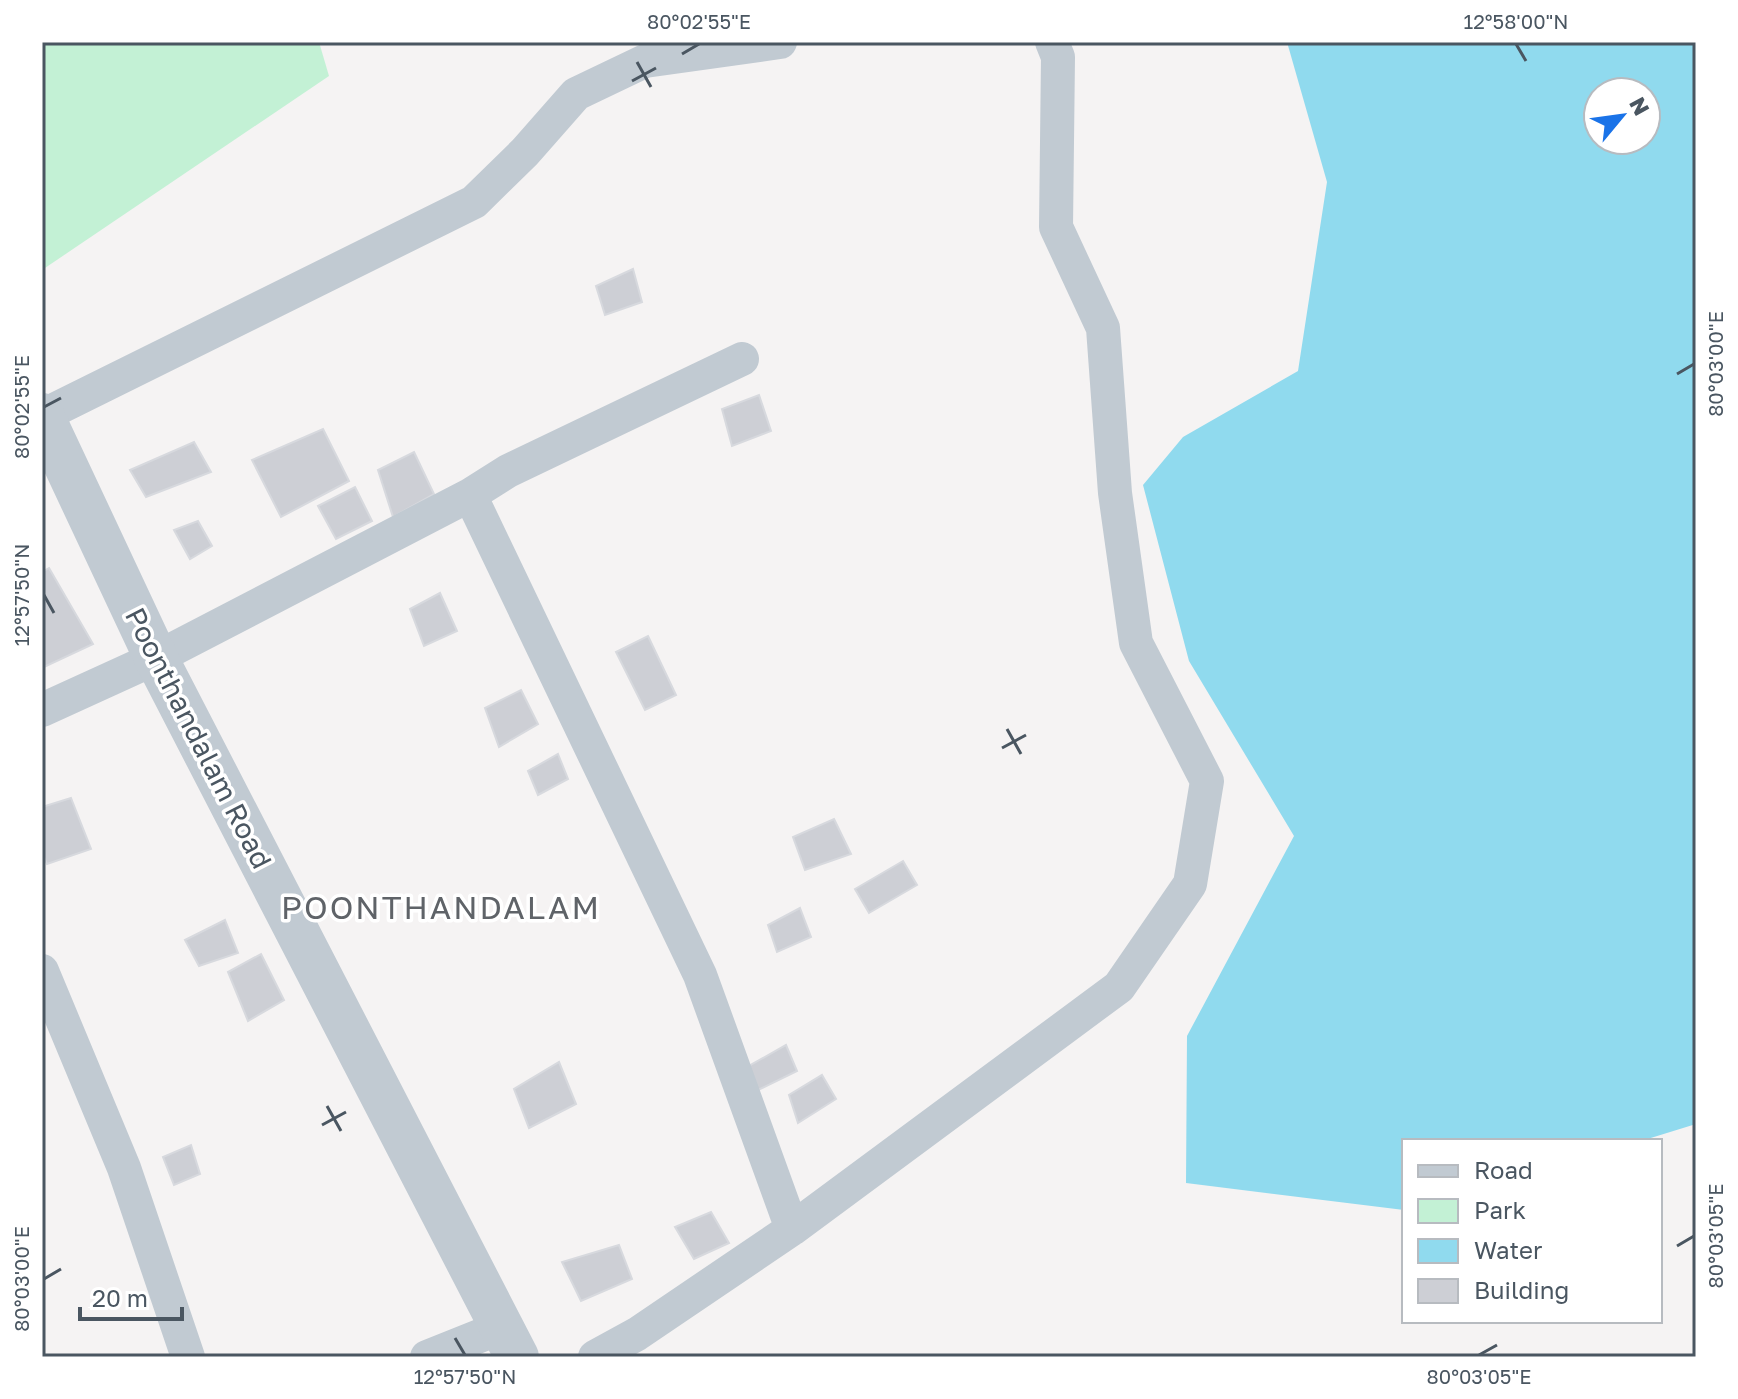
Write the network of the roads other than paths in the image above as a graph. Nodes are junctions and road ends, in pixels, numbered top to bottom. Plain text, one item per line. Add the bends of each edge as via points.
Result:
1 (780, 42) edge
2 (1052, 42) edge
3 (742, 359) dead end
4 (42, 415) edge
5 (470, 495) junction
6 (156, 658) junction
7 (42, 710) edge
8 (42, 971) edge
9 (792, 1229) junction
10 (510, 1342) edge
11 (188, 1357) edge
12 (427, 1357) edge
13 (595, 1357) edge

1 - 4 street via 645,61 576,94 474,202
2 - 9 street via 1058,57 1056,227 1103,328 1115,493 1136,643 1207,781 1190,884 1119,987
3 - 5 street via 508,471
4 - 6 street, Poonthandalam Road
5 - 6 street
5 - 9 street via 700,975
6 - 7 street
6 - 10 street, Poonthandalam Road
8 - 11 street via 124,1168
9 - 13 street
10 - 12 street

